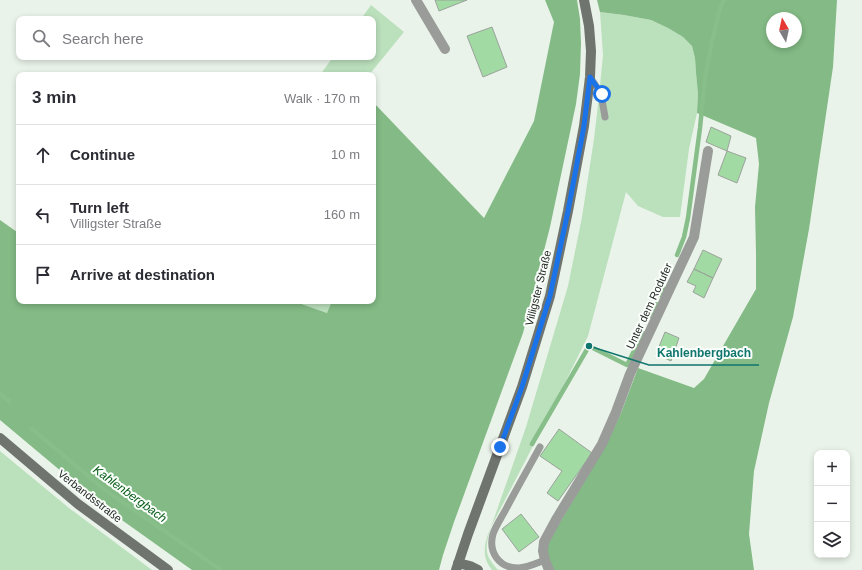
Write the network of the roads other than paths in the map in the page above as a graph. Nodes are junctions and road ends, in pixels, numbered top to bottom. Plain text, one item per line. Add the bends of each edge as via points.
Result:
1 (416, 0) edge
2 (584, 0) edge
3 (445, 49) dead end
4 (590, 77) junction
5 (605, 117) dead end
6 (708, 151) dead end
7 (0, 438) edge
8 (540, 447) dead end
9 (545, 560) junction
10 (457, 566) edge
11 (168, 570) edge
12 (478, 570) edge
13 (549, 570) edge

1 - 3 street
2 - 4 main road, Villigster Straße via 591,51
4 - 5 lane via 602,94
4 - 10 main road, Villigster Straße via 568,211 550,296 522,387
6 - 9 street, Unter dem Rodufer via 694,237 630,374 602,444 544,542
7 - 11 main road, Verbandsstraße via 78,504
8 - 9 lane via 494,533 492,545 495,556 510,567 519,568
9 - 13 street, Unter dem Rodufer
10 - 12 main road via 470,566

